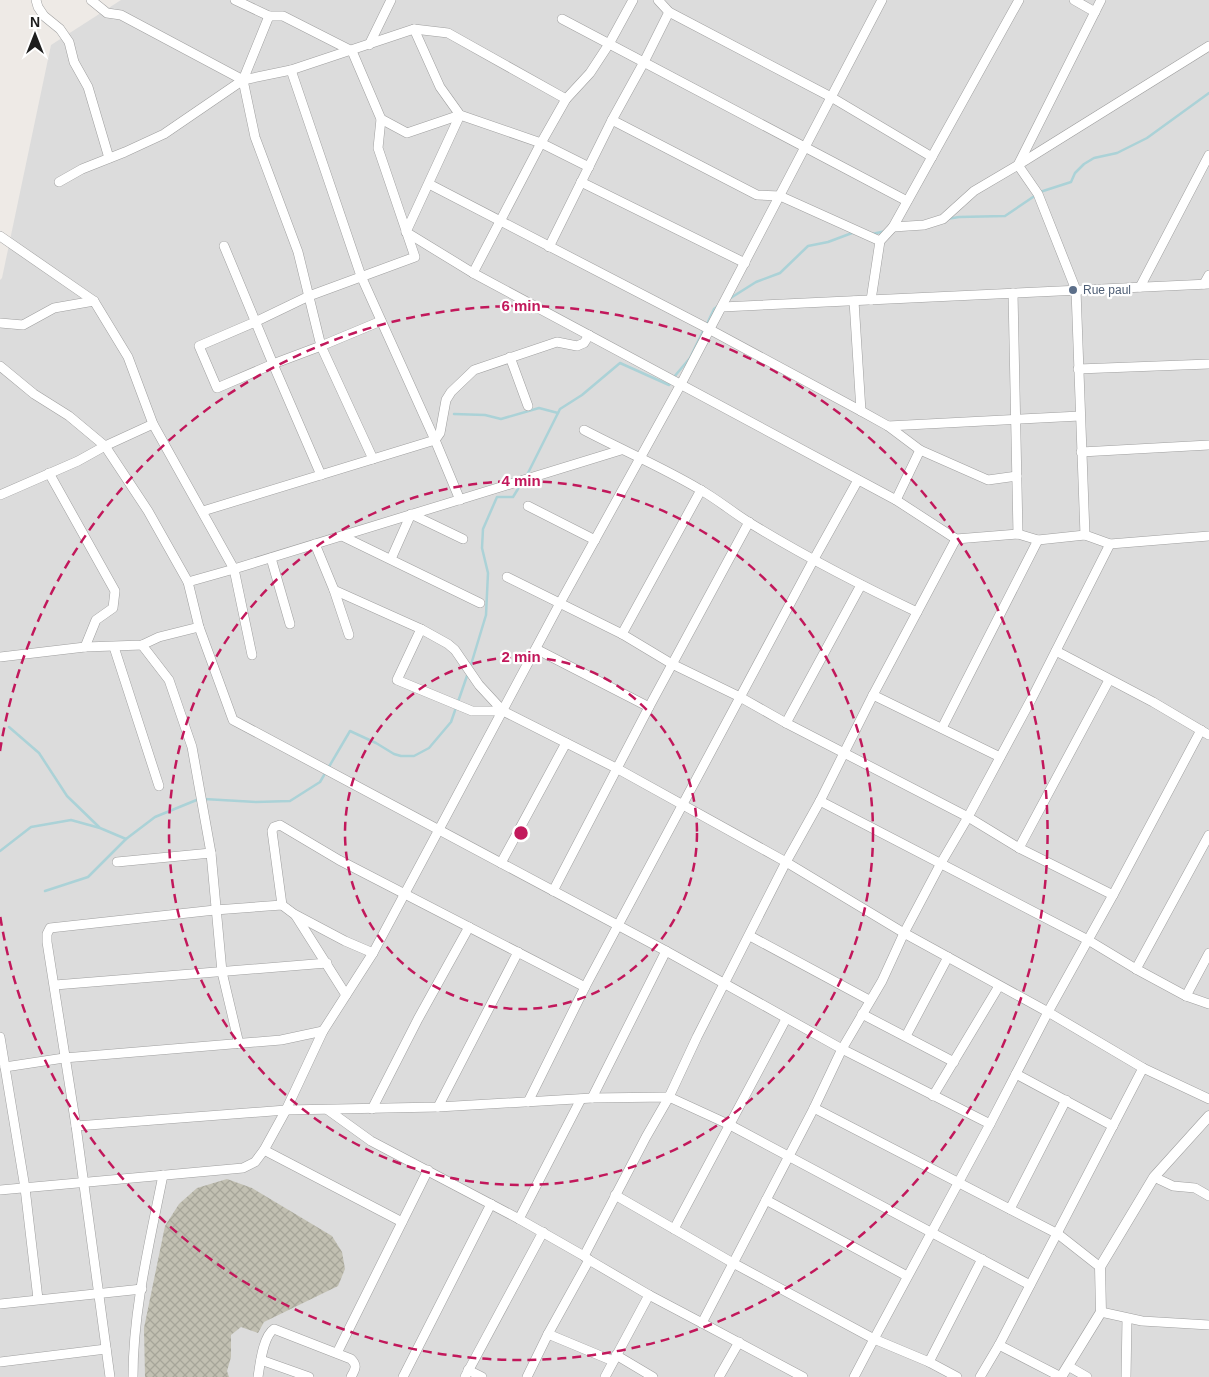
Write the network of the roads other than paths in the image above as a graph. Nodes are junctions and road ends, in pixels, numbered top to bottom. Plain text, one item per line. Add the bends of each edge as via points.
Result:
1 (36, 0) edge
2 (91, 0) edge
3 (235, 0) edge
4 (391, 0) edge
5 (632, 0) edge
6 (658, 0) edge
7 (882, 0) edge
8 (1019, 0) edge
9 (1074, 0) edge
10 (1101, 0) edge
11 (669, 12) junction
12 (1095, 12) junction
13 (269, 16) junction
14 (562, 19) dead end
15 (414, 29) junction
16 (609, 44) junction
17 (369, 45) junction
18 (1209, 46) edge
19 (352, 51) junction
20 (644, 62) junction
21 (292, 70) junction
22 (243, 80) junction
23 (831, 97) junction
24 (566, 99) junction
25 (460, 114) junction
26 (381, 119) junction
27 (612, 120) junction
28 (541, 143) junction
29 (805, 147) junction
30 (1209, 155) edge
31 (932, 157) junction
32 (109, 158) junction
33 (1018, 166) junction
34 (589, 167) junction
35 (59, 182) dead end
36 (581, 182) junction
37 (429, 184) junction
38 (780, 196) junction
39 (906, 201) junction
40 (500, 221) junction
41 (893, 227) junction
42 (406, 232) junction
43 (0, 236) edge
44 (880, 241) junction
45 (224, 246) dead end
46 (549, 247) junction
47 (745, 263) junction
48 (473, 273) junction
49 (1209, 275) edge
50 (361, 276) junction
51 (1207, 284) edge
52 (1140, 287) junction
53 (1076, 290) junction
54 (1013, 293) junction
55 (309, 296) junction
56 (871, 300) junction
57 (94, 301) junction
58 (854, 301) junction
59 (722, 307) junction
60 (381, 321) junction
61 (255, 322) junction
62 (0, 323) edge
63 (710, 330) junction
64 (589, 335) junction
65 (321, 346) junction
66 (510, 357) junction
67 (273, 364) junction
68 (1209, 364) edge
69 (0, 366) edge
70 (1078, 369) junction
71 (681, 384) junction
72 (528, 406) dead end
73 (861, 411) junction
74 (1080, 416) junction
75 (1016, 419) junction
76 (153, 424) junction
77 (888, 426) junction
78 (584, 430) dead end
79 (435, 440) junction
80 (1209, 445) edge
81 (105, 446) junction
82 (621, 450) junction
83 (920, 450) junction
84 (1081, 452) junction
85 (641, 458) junction
86 (373, 459) junction
87 (49, 473) junction
88 (321, 475) junction
89 (1016, 476) junction
90 (858, 480) junction
91 (701, 490) junction
92 (0, 495) edge
93 (460, 500) junction
94 (896, 500) junction
95 (528, 506) dead end
96 (203, 511) junction
97 (411, 514) junction
98 (749, 522) junction
99 (1018, 534) junction
100 (1085, 535) junction
101 (342, 536) junction
102 (1209, 536) edge
103 (956, 538) junction
104 (462, 539) dead end
105 (595, 540) junction
106 (1038, 540) junction
107 (315, 544) junction
108 (1110, 544) junction
109 (271, 558) junction
110 (814, 559) junction
111 (391, 560) junction
112 (234, 569) junction
113 (507, 577) dead end
114 (188, 582) junction
115 (861, 585) junction
116 (334, 590) junction
117 (480, 603) dead end
118 (560, 603) junction
119 (917, 612) junction
120 (290, 624) dead end
121 (199, 627) junction
122 (421, 629) junction
123 (622, 634) junction
124 (349, 635) dead end
125 (142, 645) junction
126 (85, 647) junction
127 (114, 647) junction
128 (536, 648) junction
129 (1056, 652) junction
130 (252, 655) dead end
131 (0, 657) edge
132 (672, 664) junction
133 (1109, 680) junction
134 (873, 695) junction
135 (740, 697) junction
136 (649, 706) junction
137 (503, 711) junction
138 (786, 723) junction
139 (942, 728) junction
140 (1205, 733) edge
141 (566, 743) junction
142 (845, 753) junction
143 (1000, 757) junction
144 (618, 769) junction
145 (158, 786) dead end
146 (820, 801) junction
147 (682, 805) junction
148 (968, 817) junction
149 (439, 830) junction
150 (1209, 835) edge
151 (1019, 848) junction
152 (211, 853) junction
153 (117, 862) dead end
154 (786, 862) junction
155 (501, 863) junction
156 (940, 863) junction
157 (553, 891) junction
158 (404, 894) junction
159 (1114, 895) junction
160 (282, 905) junction
161 (215, 910) junction
162 (294, 914) junction
163 (618, 925) junction
164 (469, 927) junction
165 (904, 933) junction
166 (750, 936) junction
167 (1088, 940) junction
168 (666, 951) junction
169 (518, 952) junction
170 (373, 953) junction
171 (1209, 953) edge
172 (948, 957) junction
173 (327, 963) junction
174 (1136, 969) junction
175 (222, 972) junction
176 (724, 984) junction
177 (55, 985) junction
178 (999, 986) junction
179 (585, 987) junction
180 (346, 995) junction
181 (1186, 996) junction
182 (870, 1000) junction
183 (1209, 1004) edge
184 (1048, 1012) junction
185 (862, 1014) junction
186 (786, 1019) junction
187 (323, 1031) junction
188 (906, 1036) junction
189 (0, 1037) edge
190 (239, 1044) junction
191 (1, 1048) edge
192 (842, 1049) junction
193 (64, 1058) junction
194 (954, 1062) junction
195 (5, 1067) junction
196 (1143, 1068) junction
197 (1016, 1074) junction
198 (933, 1096) junction
199 (669, 1097) junction
200 (592, 1098) junction
201 (1209, 1098) edge
202 (581, 1099) junction
203 (1066, 1100) junction
204 (528, 1102) junction
205 (438, 1107) junction
206 (814, 1108) junction
207 (372, 1109) junction
208 (286, 1110) junction
209 (328, 1110) junction
210 (1209, 1116) edge
211 (730, 1124) junction
212 (990, 1124) junction
213 (76, 1126) junction
214 (1114, 1126) junction
215 (264, 1150) junction
216 (789, 1156) junction
217 (428, 1170) junction
218 (163, 1175) junction
219 (1154, 1177) junction
220 (958, 1182) junction
221 (84, 1183) junction
222 (25, 1188) junction
223 (0, 1190) edge
224 (615, 1195) junction
225 (1209, 1196) edge
226 (766, 1200) junction
227 (491, 1204) junction
228 (1010, 1209) junction
229 (519, 1219) junction
230 (402, 1222) junction
231 (674, 1229) junction
232 (543, 1232) junction
233 (931, 1233) junction
234 (1058, 1234) junction
235 (586, 1258) junction
236 (982, 1259) junction
237 (733, 1264) junction
238 (1100, 1267) junction
239 (907, 1276) junction
240 (1030, 1285) junction
241 (142, 1289) junction
242 (99, 1294) junction
243 (648, 1295) junction
244 (38, 1299) junction
245 (0, 1304) edge
246 (1101, 1312) junction
247 (1127, 1319) junction
248 (702, 1323) junction
249 (1209, 1326) edge
250 (548, 1334) junction
251 (874, 1339) junction
252 (739, 1342) junction
253 (999, 1345) junction
254 (106, 1349) junction
255 (337, 1353) junction
256 (614, 1358) junction
257 (261, 1360) junction
258 (0, 1362) edge
259 (929, 1362) junction
260 (1068, 1366) junction
261 (466, 1373) edge
262 (110, 1377) edge
263 (133, 1377) edge
264 (258, 1377) edge
265 (309, 1377) edge
266 (351, 1377) edge
267 (403, 1377) edge
268 (482, 1377) edge
269 (527, 1377) edge
270 (605, 1377) edge
271 (653, 1377) edge
272 (719, 1377) edge
273 (803, 1377) edge
274 (854, 1377) edge
275 (957, 1377) edge
276 (980, 1377) edge
277 (1061, 1377) edge
278 (1086, 1377) edge
279 (1126, 1377) edge

1 - 32 street via 44,16 60,29 69,42 74,62 88,87
2 - 22 street via 106,13 121,15
3 - 13 street
4 - 17 street
5 - 16 street
6 - 11 street
7 - 23 street
8 - 31 street
9 - 12 street
10 - 12 street
11 - 20 street
11 - 23 street
12 - 33 street
13 - 19 street via 283,16
13 - 22 street
14 - 16 street
15 - 17 street
15 - 24 street via 448,33
15 - 25 street via 440,87
16 - 20 street
16 - 24 street via 590,73
17 - 19 street
18 - 33 street
19 - 21 street
19 - 26 street
20 - 27 street
20 - 29 street
21 - 22 street
21 - 50 street
22 - 32 street via 164,134
22 - 55 street via 255,137 298,252
23 - 29 street
23 - 31 street
24 - 28 street
25 - 26 street via 407,133
25 - 28 street
25 - 37 street
26 - 42 street via 378,148
27 - 34 street
27 - 38 street via 757,194
28 - 34 street
28 - 40 street
29 - 38 street
29 - 39 street
30 - 52 street
31 - 39 street
32 - 35 street
33 - 41 street via 974,191 944,219 924,225
33 - 53 street via 1038,194
34 - 36 street
36 - 46 street
36 - 47 street
37 - 40 street
37 - 42 street
38 - 44 street
38 - 47 street
39 - 41 street
40 - 46 street
40 - 48 street
41 - 44 street
42 - 48 street
42 - 50 street via 416,257
43 - 57 street
44 - 56 street
45 - 61 street
46 - 63 street
47 - 59 street
48 - 64 street
49 - 51 street
50 - 55 street
50 - 60 street
51 - 52 street
52 - 53 street
53 - 54 street
53 - 70 street
54 - 56 street
54 - 75 street
55 - 61 street
55 - 65 street
56 - 58 street
57 - 62 street via 54,308 23,325
57 - 76 street via 128,357
58 - 59 street
58 - 73 street
59 - 63 street
60 - 65 street
60 - 79 street
61 - 67 street
61 - 67 street via 199,346 218,388
63 - 71 street
63 - 73 street
64 - 66 street via 584,343 577,346 557,342
64 - 71 street
65 - 67 street
65 - 86 street
66 - 72 street
66 - 79 street via 474,370 450,392 440,433
67 - 88 street
68 - 70 street
69 - 81 street
70 - 74 street
71 - 85 street
71 - 90 street
73 - 77 street
74 - 75 street
74 - 84 street
75 - 77 street
75 - 89 street
76 - 81 street
76 - 96 street
77 - 83 street
78 - 82 street
79 - 86 street
79 - 93 street
80 - 84 street
81 - 87 street
81 - 114 street via 148,511
82 - 85 street
82 - 93 street
83 - 89 street via 988,480
83 - 94 street
84 - 100 street
85 - 91 street
85 - 105 street
86 - 88 street
87 - 92 street
87 - 126 street via 115,591 113,608 96,620
88 - 96 street
89 - 99 street
90 - 94 street
90 - 110 street
91 - 98 street
91 - 123 street
93 - 97 street
94 - 103 street
95 - 105 street
96 - 112 street
97 - 101 street
97 - 104 street
97 - 111 street
98 - 110 street
98 - 132 street
99 - 103 street
99 - 106 street
100 - 106 street
100 - 108 street
101 - 107 street
101 - 111 street
102 - 108 street
103 - 119 street
105 - 118 street
106 - 139 street
107 - 109 street
107 - 116 street
108 - 129 street
109 - 112 street
109 - 120 street
110 - 115 street
110 - 135 street
111 - 117 street
112 - 114 street
112 - 130 street
113 - 118 street
114 - 121 street
115 - 119 street
115 - 138 street
116 - 122 street
116 - 124 street
118 - 123 street
118 - 128 street
119 - 134 street
121 - 125 street via 159,637
121 - 149 street via 233,720
122 - 137 street via 455,650 479,685
122 - 137 street via 397,680 472,711
123 - 132 street
125 - 127 street
125 - 152 street via 168,680 192,747
126 - 127 street
126 - 131 street
127 - 145 street
128 - 136 street
128 - 137 street
129 - 133 street
129 - 143 street
132 - 135 street
132 - 136 street
133 - 140 street
133 - 151 street
134 - 139 street
134 - 142 street
135 - 138 street
135 - 147 street
136 - 144 street
137 - 141 street
137 - 149 street
138 - 142 street
139 - 143 street
140 - 159 street
141 - 144 street
141 - 155 street
142 - 146 street
142 - 148 street
143 - 148 street
144 - 147 street
144 - 157 street
146 - 154 street
146 - 156 street
147 - 154 street
147 - 163 street
148 - 151 street
148 - 156 street
149 - 155 street
149 - 158 street
150 - 174 street
151 - 159 street
152 - 153 street
152 - 161 street
154 - 165 street
154 - 166 street
155 - 157 street
156 - 165 street
156 - 167 street
157 - 163 street
158 - 160 street via 280,825 272,831
158 - 164 street
158 - 170 street
159 - 167 street
160 - 161 street
160 - 162 street
161 - 175 street
161 - 177 street via 50,928 47,934
162 - 170 street
162 - 173 street
163 - 168 street
163 - 179 street
164 - 169 street
164 - 207 street
165 - 172 street
165 - 182 street
166 - 176 street
166 - 182 street
167 - 174 street
167 - 184 street
168 - 176 street
168 - 200 street
169 - 179 street
169 - 205 street
170 - 180 street
171 - 181 street
172 - 178 street
172 - 188 street
173 - 175 street
173 - 180 street
174 - 181 street
175 - 177 street
175 - 190 street
176 - 186 street
176 - 199 street
177 - 193 street
178 - 184 street
178 - 194 street
179 - 204 street
180 - 187 street
181 - 183 street
182 - 185 street
184 - 196 street
184 - 197 street
185 - 188 street
185 - 192 street
186 - 192 street
186 - 211 street
187 - 190 street
187 - 208 street
188 - 194 street
189 - 191 street
190 - 193 street
191 - 195 street
192 - 198 street
192 - 206 street
193 - 195 street
193 - 213 street
194 - 198 street
195 - 222 street
196 - 201 street
196 - 214 street
197 - 203 street
197 - 212 street
198 - 212 street
199 - 200 street
199 - 211 street
199 - 224 street
200 - 202 street
202 - 204 street
202 - 229 street
203 - 214 street
203 - 228 street
204 - 205 street
205 - 207 street
206 - 216 street
206 - 220 street
207 - 209 street
208 - 209 street
208 - 213 street
208 - 215 street
209 - 217 street via 362,1136
210 - 219 street
211 - 216 street
211 - 231 street
212 - 220 street
213 - 221 street
214 - 234 street
215 - 218 street via 254,1162 243,1168
215 - 230 street
216 - 226 street
216 - 233 street
217 - 227 street
217 - 230 street
218 - 221 street
218 - 241 street
219 - 225 street via 1173,1186 1195,1188
219 - 238 street
220 - 228 street
220 - 233 street
221 - 222 street
221 - 242 street
222 - 223 street
222 - 244 street
224 - 231 street
224 - 235 street
226 - 237 street
226 - 239 street
227 - 229 street
227 - 267 street
228 - 234 street
229 - 232 street
230 - 255 street
231 - 237 street
232 - 235 street
232 - 261 street
233 - 236 street
233 - 239 street
234 - 238 street
234 - 240 street
235 - 243 street
235 - 250 street
236 - 240 street
236 - 259 street
237 - 248 street
237 - 251 street
238 - 246 street
239 - 251 street
240 - 253 street
241 - 242 street
241 - 263 street
242 - 244 street
242 - 254 street
243 - 248 street
243 - 256 street
244 - 245 street
246 - 247 street
246 - 260 street
247 - 249 street
247 - 279 street
248 - 252 street
250 - 256 street
250 - 269 street
251 - 259 street
251 - 274 street
252 - 272 street
252 - 273 street
253 - 276 street
253 - 277 street
254 - 258 street
254 - 262 street
255 - 257 street via 274,1329 268,1333
255 - 266 street via 355,1364
256 - 270 street
256 - 271 street
257 - 264 street
257 - 265 street
259 - 275 street
260 - 277 street
260 - 278 street
261 - 268 street

